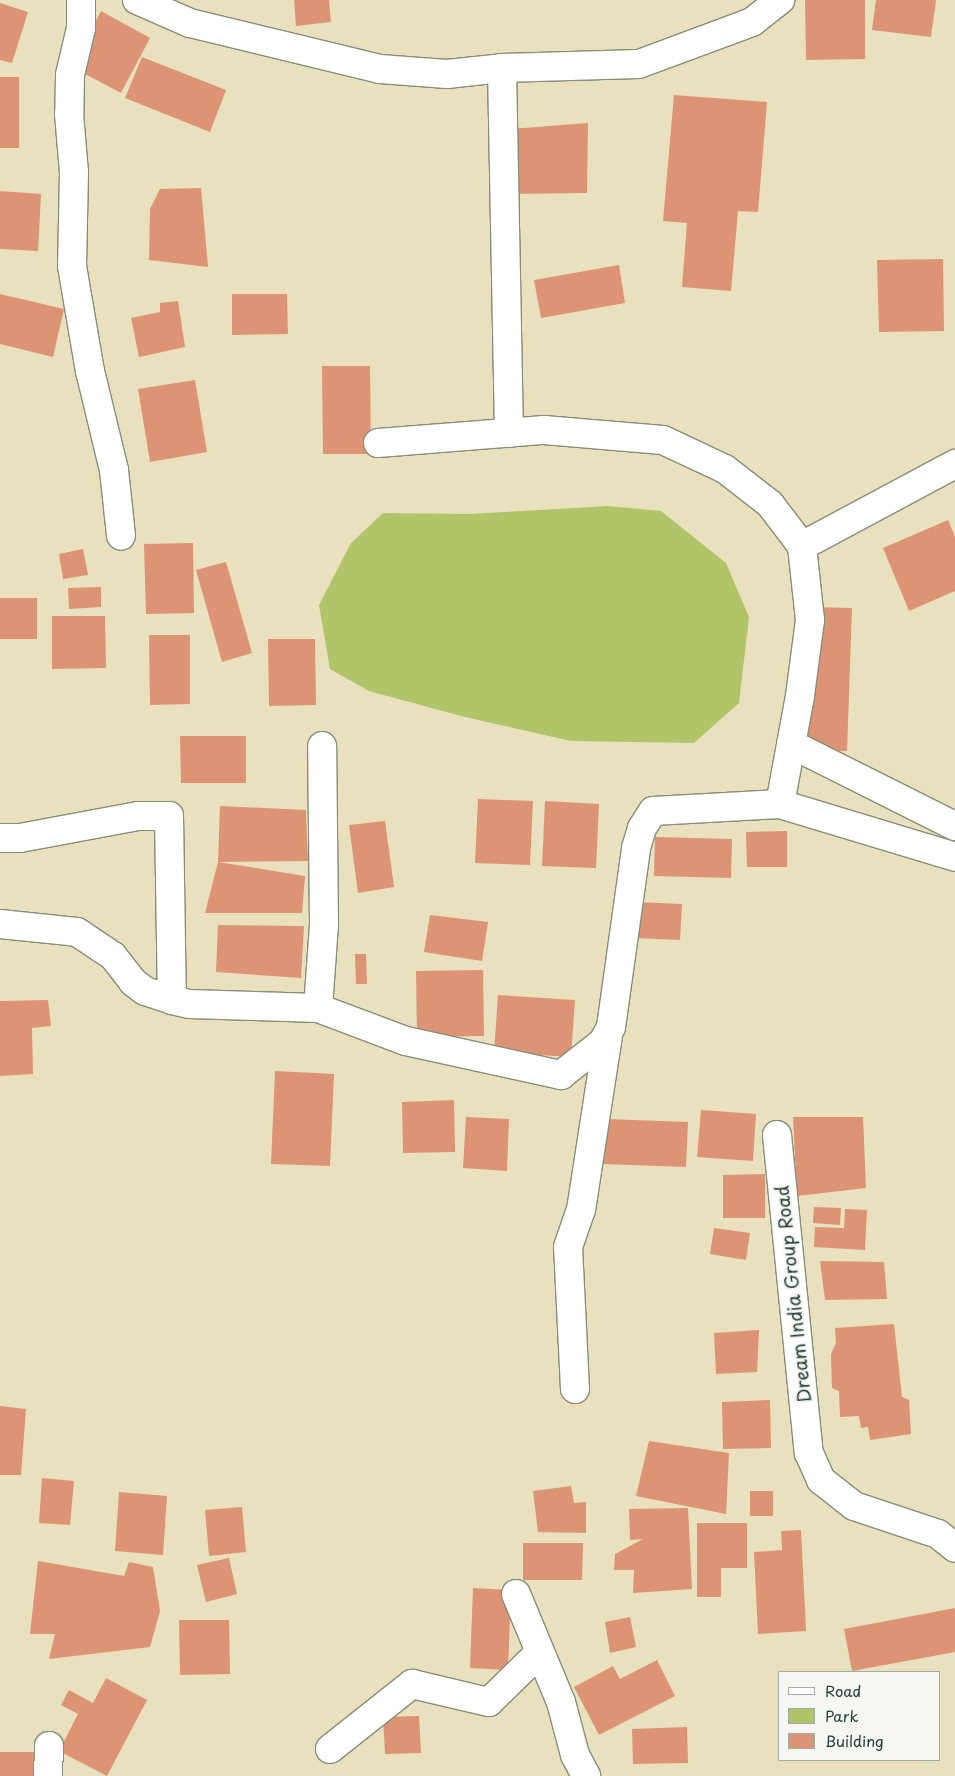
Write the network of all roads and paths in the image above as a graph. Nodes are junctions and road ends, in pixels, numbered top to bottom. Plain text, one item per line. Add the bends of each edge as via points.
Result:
1 (81, 0) edge
2 (137, 0) edge
3 (780, 0) edge
4 (502, 68) junction
5 (510, 433) junction
6 (378, 443) dead end
7 (955, 464) edge
8 (121, 536) dead end
9 (802, 546) junction
10 (791, 744) junction
11 (322, 746) dead end
12 (780, 804) junction
13 (955, 826) edge
14 (0, 838) edge
15 (955, 857) edge
16 (0, 924) edge
17 (172, 1000) junction
18 (318, 1008) junction
19 (608, 1036) junction
20 (778, 1135) dead end
21 (575, 1389) dead end
22 (955, 1548) edge
23 (516, 1594) dead end
24 (539, 1653) junction
25 (49, 1746) dead end
26 (330, 1749) dead end
27 (48, 1776) edge
28 (586, 1776) edge

1 - 8 street via 81,28 70,75 69,114 74,172 72,266 90,372 114,470
2 - 4 street via 190,23 380,69 447,74
3 - 4 street via 752,22 639,64
4 - 5 street
5 - 6 street
5 - 9 street via 544,430 663,440 724,469 770,504
7 - 9 street
9 - 10 street via 810,620
10 - 12 street
10 - 13 street
11 - 18 street via 324,925
12 - 15 street
12 - 19 street via 653,811 642,828 636,848
14 - 17 street via 20,838 138,816 169,816
16 - 17 street via 77,932 113,956 145,992
17 - 18 street via 190,1004
18 - 19 street via 406,1041 561,1075
19 - 21 street via 581,1210 568,1247
20 - 22 street, Dream India Group Road via 809,1453 821,1480 854,1506 938,1534
23 - 24 street
24 - 26 street via 489,1702 412,1684
24 - 28 street via 561,1702 575,1755
25 - 27 street

